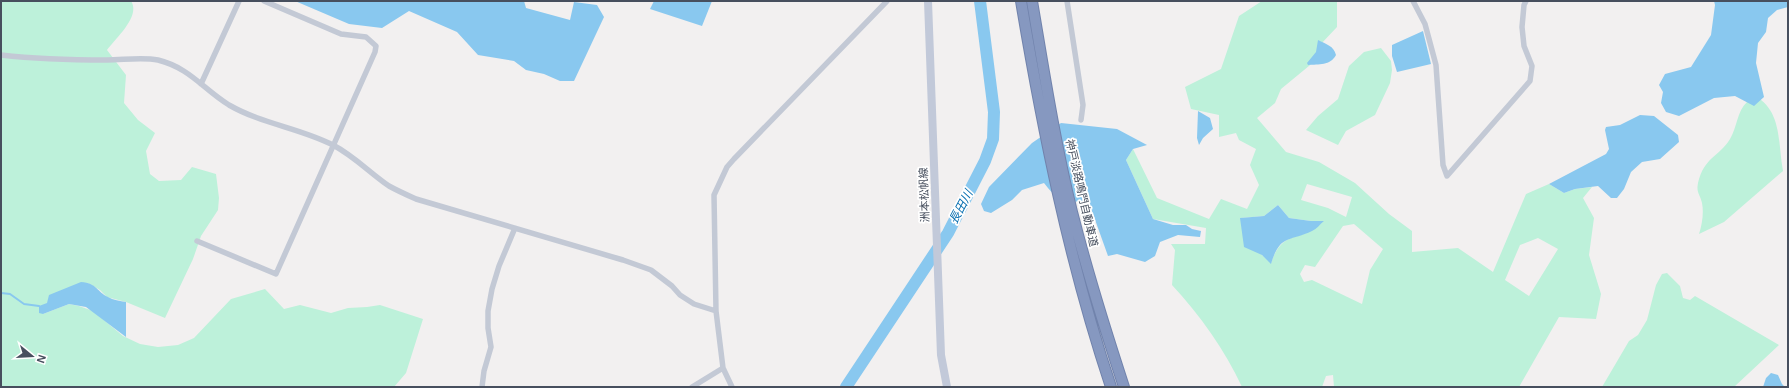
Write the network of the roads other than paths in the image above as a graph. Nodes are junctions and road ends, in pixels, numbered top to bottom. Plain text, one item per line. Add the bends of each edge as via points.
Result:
1 (239, 1) edge
2 (264, 1) edge
3 (887, 1) edge
4 (928, 1) edge
5 (1021, 1) edge
6 (1032, 1) edge
7 (1067, 1) edge
8 (1413, 1) edge
9 (1526, 1) edge
10 (1, 55) edge
11 (201, 84) junction
12 (1081, 120) dead end
13 (334, 146) junction
14 (514, 228) junction
15 (197, 241) dead end
16 (716, 311) junction
17 (723, 368) junction
18 (482, 387) edge
19 (692, 387) edge
20 (732, 387) edge
21 (947, 387) edge
22 (1111, 387) edge
23 (1124, 387) edge

1 - 11 street
2 - 13 street via 342,34 366,37 376,46
3 - 16 street via 727,167 714,195
4 - 21 main road, 洲本松帆線 via 941,355
5 - 22 highway via 1039,109 1062,214
6 - 23 highway, 神戸淡路鳴門自動車道 via 1050,108 1072,211
7 - 12 street via 1083,105
8 - 9 street via 1425,24 1436,65 1442,165 1447,176 1530,81 1532,66 1524,46 1522,27
10 - 11 street via 80,60 150,59 180,68
11 - 13 street via 228,104 252,116 310,134
13 - 14 street via 399,192
13 - 15 street via 276,274
14 - 16 street via 651,270 694,304
14 - 18 street via 492,289 488,328 491,347
16 - 17 street
17 - 19 street
17 - 20 street

